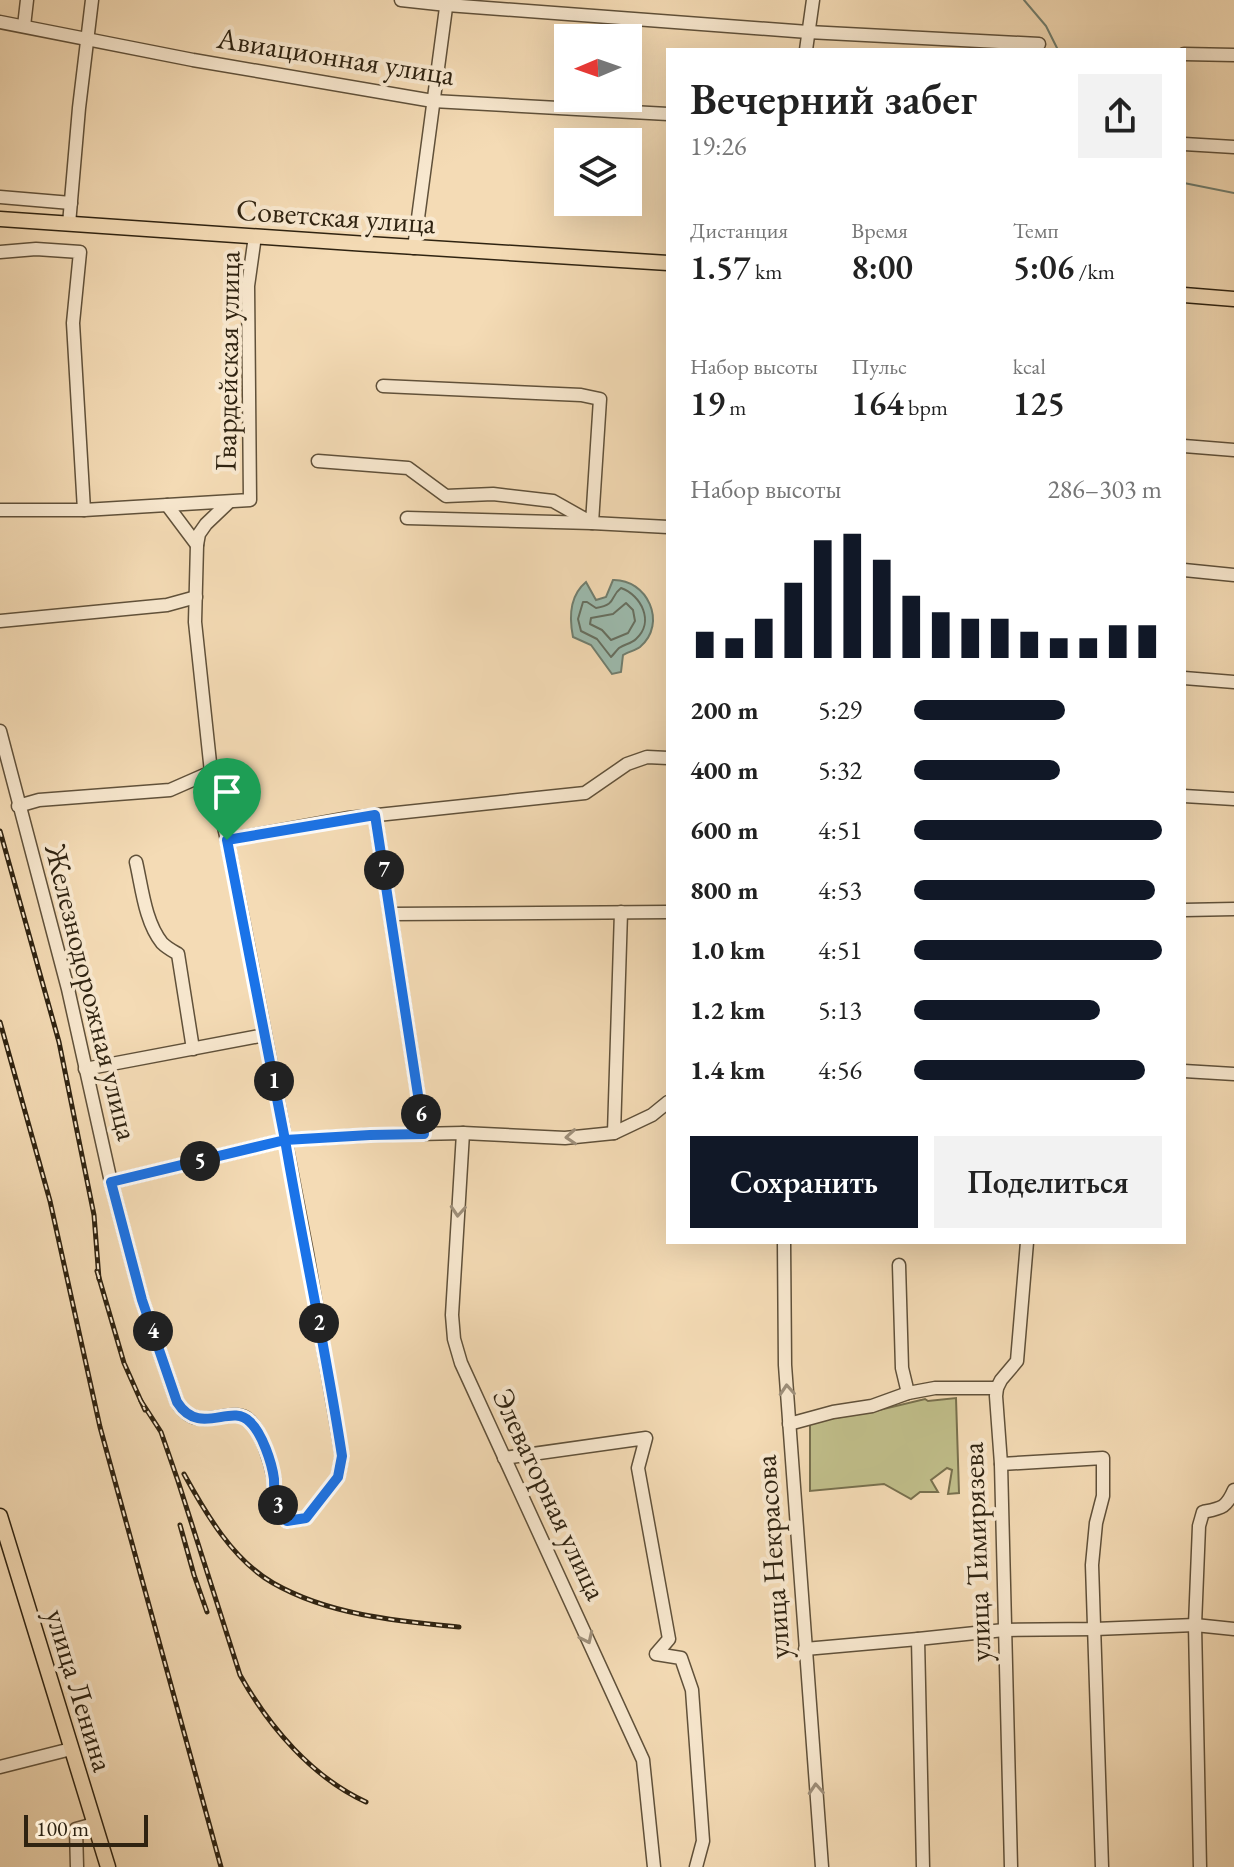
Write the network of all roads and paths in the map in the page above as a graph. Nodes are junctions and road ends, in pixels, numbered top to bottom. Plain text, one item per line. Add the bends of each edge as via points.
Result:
1 (27, 0) edge
2 (92, 0) edge
3 (401, 0) edge
4 (813, 0) edge
5 (447, 3) edge
6 (0, 22) edge
7 (24, 26) junction
8 (808, 32) junction
9 (86, 39) junction
10 (1039, 44) dead end
11 (806, 48) edge
12 (1186, 54) edge
13 (1234, 55) edge
14 (433, 101) junction
15 (666, 114) edge
16 (1186, 144) edge
17 (1234, 147) edge
18 (0, 197) edge
19 (71, 203) junction
20 (0, 219) edge
21 (69, 224) junction
22 (255, 236) junction
23 (414, 248) junction
24 (0, 252) edge
25 (666, 263) edge
26 (1186, 295) edge
27 (1234, 299) edge
28 (383, 386) dead end
29 (1186, 446) edge
30 (1234, 450) edge
31 (318, 461) dead end
32 (228, 503) junction
33 (167, 505) junction
34 (0, 510) edge
35 (84, 510) junction
36 (407, 518) dead end
37 (592, 523) junction
38 (666, 527) edge
39 (197, 545) junction
40 (1186, 570) edge
41 (1234, 575) edge
42 (196, 597) junction
43 (0, 621) edge
44 (1186, 678) edge
45 (1234, 682) edge
46 (0, 731) edge
47 (666, 758) edge
48 (211, 772) junction
49 (1186, 796) edge
50 (1234, 799) edge
51 (18, 806) junction
52 (375, 815) junction
53 (227, 840) junction
54 (136, 862) dead end
55 (1234, 909) edge
56 (1186, 910) edge
57 (621, 912) junction
58 (666, 912) edge
59 (391, 914) junction
60 (265, 1035) junction
61 (193, 1049) junction
62 (85, 1069) junction
63 (1186, 1071) edge
64 (1234, 1074) edge
65 (666, 1104) edge
66 (463, 1133) junction
67 (614, 1133) junction
68 (424, 1134) junction
69 (285, 1140) junction
70 (111, 1182) junction
71 (784, 1244) edge
72 (1027, 1244) edge
73 (899, 1265) dead end
74 (997, 1388) junction
75 (908, 1393) junction
76 (789, 1424) junction
77 (504, 1458) junction
78 (1001, 1464) junction
79 (1234, 1490) edge
80 (0, 1516) edge
81 (1195, 1625) junction
82 (1095, 1629) junction
83 (1234, 1629) edge
84 (1004, 1630) junction
85 (918, 1639) junction
86 (805, 1649) junction
87 (71, 1749) junction
88 (0, 1767) edge
89 (94, 1824) junction
90 (77, 1867) edge
91 (108, 1867) edge
92 (654, 1867) edge
93 (696, 1867) edge
94 (822, 1867) edge
95 (923, 1867) edge
96 (1011, 1867) edge
97 (1102, 1867) edge
98 (1200, 1867) edge

1 - 7 street
2 - 9 street
3 - 5 street
4 - 8 street
5 - 8 street
5 - 14 street
6 - 7 street, Авиационная улица
7 - 9 street, Авиационная улица
8 - 10 street
8 - 11 street
9 - 14 street, Авиационная улица
9 - 19 street
12 - 13 street
14 - 15 street, Авиационная улица
14 - 23 street
16 - 17 street
18 - 19 street
19 - 21 street
20 - 21 main road, Советская улица
21 - 22 main road, Советская улица
22 - 23 main road, Советская улица
22 - 32 street, Гвардейская улица via 248,286 250,500
23 - 25 main road, Советская улица
24 - 35 street via 80,252 73,323
26 - 27 main road
28 - 37 street via 600,399
29 - 30 street
31 - 37 street via 408,468 446,496 493,494 553,501
32 - 33 street
32 - 39 street, Гвардейская улица via 206,524
33 - 35 street
33 - 39 street
34 - 35 street
36 - 37 street
37 - 38 street
39 - 42 street
40 - 41 street
42 - 43 street via 167,605
42 - 48 street
44 - 45 street
46 - 51 street, Железнодорожная улица
47 - 52 street via 627,764 585,793
48 - 51 street via 170,790
48 - 53 street
49 - 50 street
51 - 62 street, Железнодорожная улица
52 - 53 street
52 - 59 street
53 - 60 street
54 - 61 street via 155,933 178,954
55 - 56 street
57 - 58 street
57 - 59 street
57 - 67 street
59 - 68 street
60 - 61 street
60 - 69 street
61 - 62 street
62 - 70 street, Железнодорожная улица
63 - 64 street
65 - 67 street
67 -> 66 street via 565,1138
66 - 68 street
66 -> 77 street, Элеваторная улица via 454,1339
68 - 69 street
69 - 70 street
69 - 70 street, Железнодорожная улица via 342,1456 338,1477 306,1518 287,1521 278,1506 268,1454 253,1423 230,1415 196,1418 177,1402 142,1300
76 -> 71 street, улица Некрасова
72 - 74 street via 1017,1361
73 - 75 street via 902,1368
74 - 75 street
74 - 78 street, улица Тимирязева
75 - 76 street
76 - 86 street, улица Некрасова
77 -> 92 street, Элеваторная улица via 643,1760
77 - 93 street via 646,1438 638,1468 669,1639 656,1654 681,1658 692,1690 703,1841
78 - 82 street via 1103,1458 1103,1496 1093,1544
78 - 84 street, улица Тимирязева
79 - 81 street via 1224,1507 1203,1512
80 - 87 main road, улица Ленина
81 - 82 street
81 - 83 street
81 - 98 street
82 - 84 street
82 - 97 street
84 - 85 street
84 - 96 street, улица Тимирязева
85 - 86 street
85 - 95 street
94 -> 86 street, улица Некрасова
87 - 88 street
87 - 89 main road, улица Ленина
89 - 90 street via 76,1829
89 - 91 main road, улица Ленина

